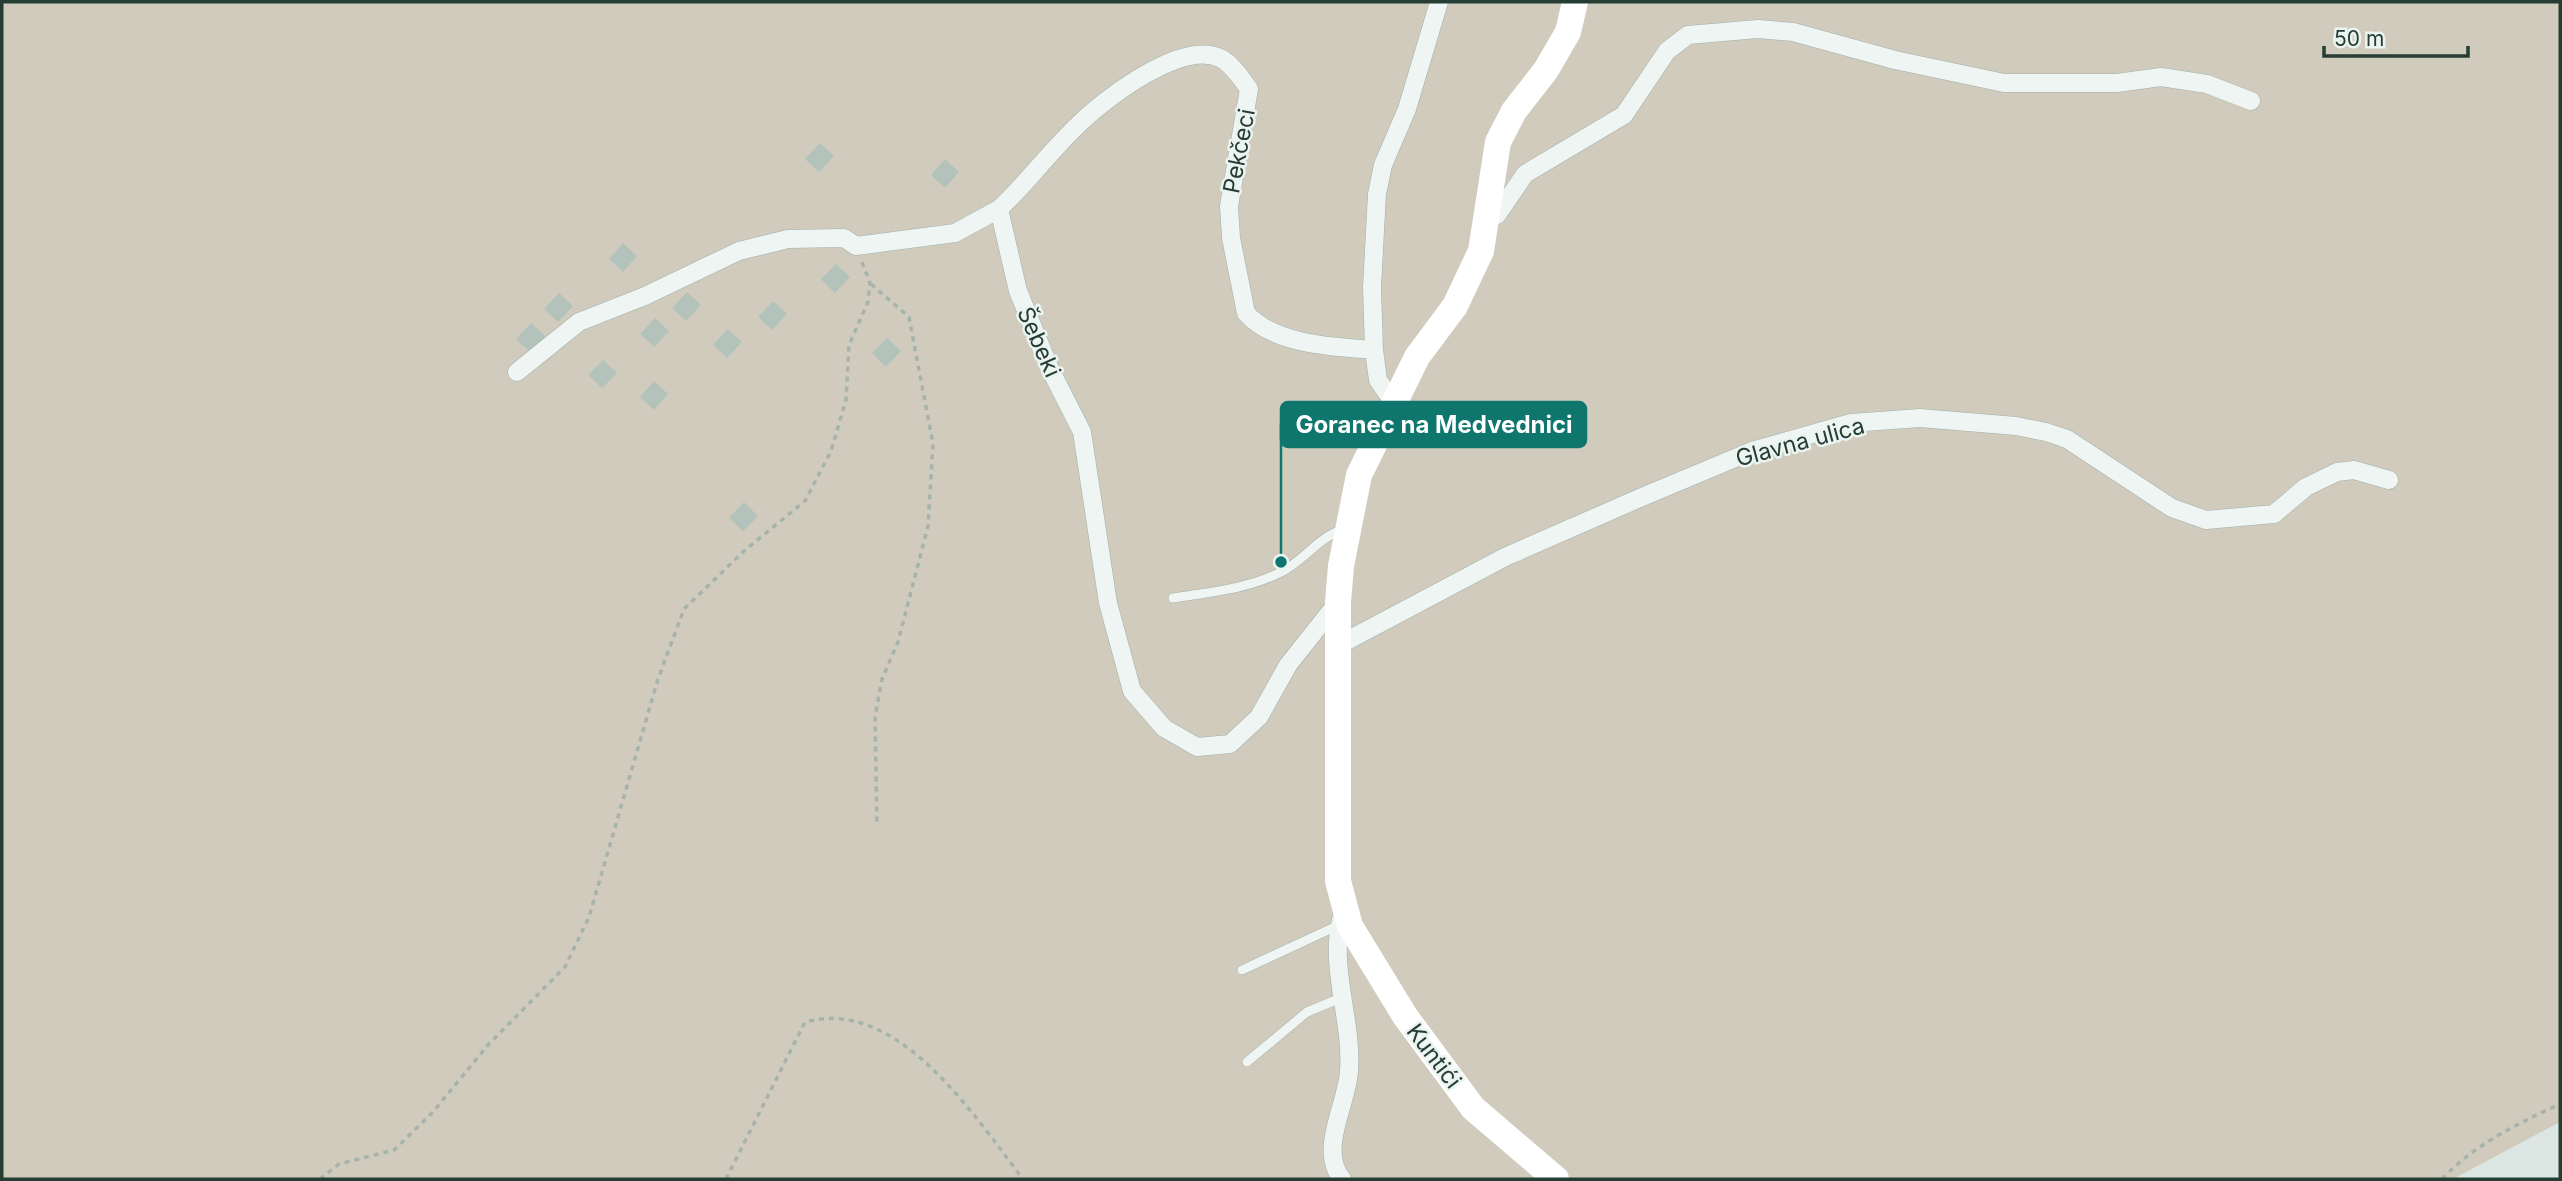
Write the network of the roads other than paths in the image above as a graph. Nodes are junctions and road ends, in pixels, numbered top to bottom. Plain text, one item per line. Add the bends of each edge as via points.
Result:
1 (1439, 2) edge
2 (1575, 2) edge
3 (2251, 101) dead end
4 (999, 209) junction
5 (1488, 216) junction
6 (1374, 349) junction
7 (517, 372) dead end
8 (1394, 403) junction
9 (2389, 480) dead end
10 (1349, 527) junction
11 (1174, 598) dead end
12 (1338, 602) junction
13 (1339, 645) junction
14 (1342, 916) junction
15 (1242, 970) dead end
16 (1343, 997) junction
17 (1247, 1062) dead end
18 (1342, 1179) edge
19 (1556, 1179) edge

1 - 6 street via 1379,184 1372,287
2 - 5 street via 1568,32 1498,142
3 - 5 street via 2188,80 2004,83 1793,32 1701,33 1688,35 1667,51 1624,115 1525,174 1497,215
4 - 6 street, Pekčeci via 1080,123 1150,71 1191,54 1220,58 1249,89 1228,206 1246,313 1268,330 1313,343
4 - 7 street via 955,233 856,246 844,238 788,239 739,251 579,322
4 - 12 street, Šebeki via 1018,291 1082,432 1108,603 1132,691 1164,728 1197,747 1230,744 1259,717 1288,665
5 - 8 street via 1482,251 1460,295 1417,357
6 - 8 street via 1378,380
8 - 10 street via 1359,475
9 - 13 street, Glavna ulica via 2354,470 2337,472 2306,487 2274,514 2206,520 2172,508 2067,439 2046,432 1920,418 1851,423 1752,451 1630,502 1504,557
10 - 11 lane via 1327,534 1281,572 1244,586
10 - 12 street
12 - 13 street, Kuntići
13 - 14 street, Kuntići via 1338,881
14 - 15 lane
14 - 16 street, Kuntići
14 - 19 street, Kuntići via 1405,1016 1474,1108
16 - 17 lane via 1307,1012
16 - 18 street, Kuntići via 1349,1072 1330,1155

